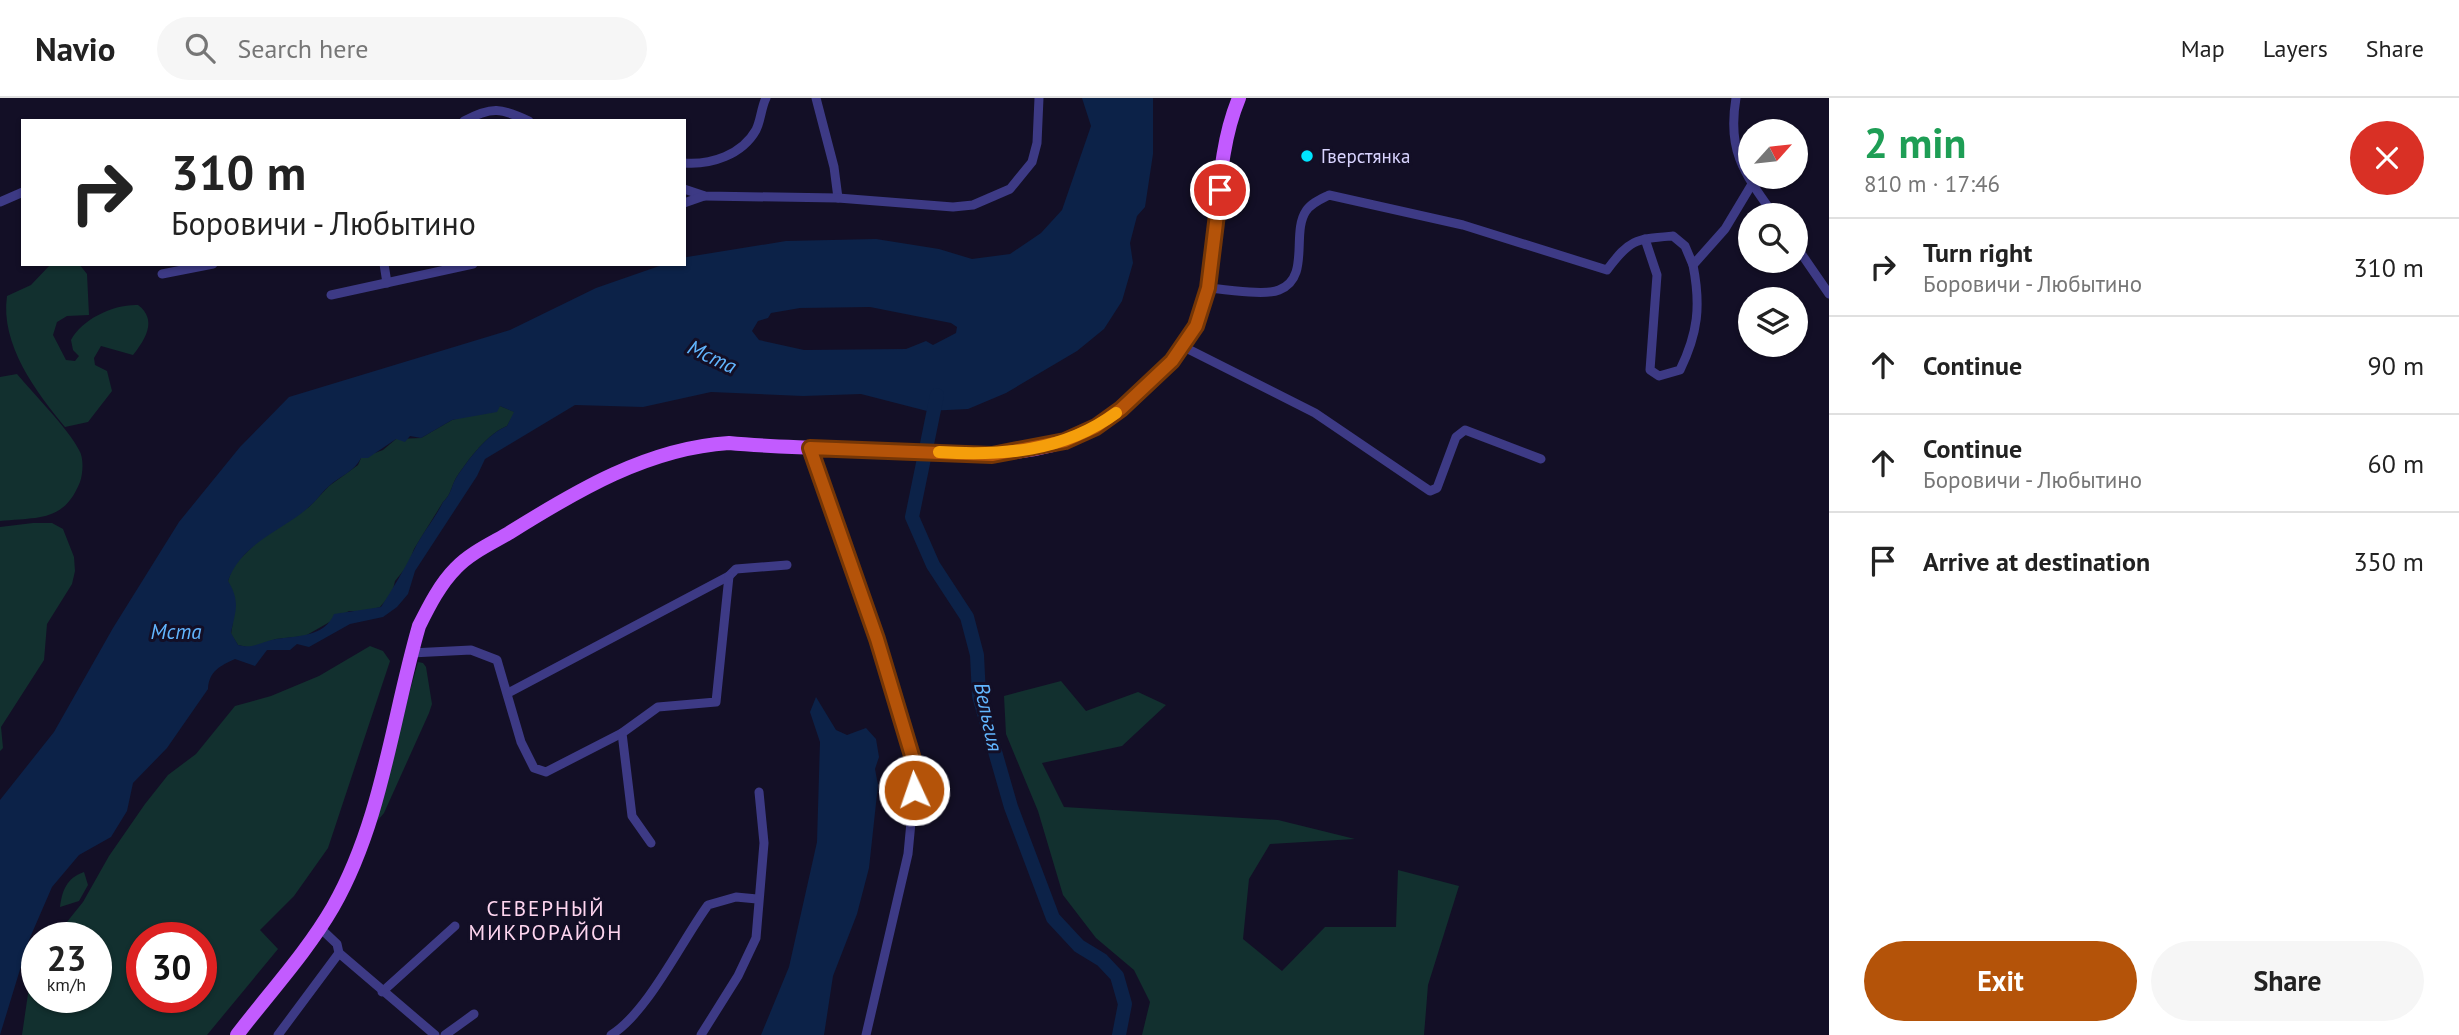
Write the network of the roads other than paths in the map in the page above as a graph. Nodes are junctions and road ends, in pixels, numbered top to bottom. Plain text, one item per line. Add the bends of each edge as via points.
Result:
1 (766, 98) edge
2 (816, 98) edge
3 (1039, 98) edge
4 (1239, 98) edge
5 (1736, 98) edge
6 (468, 119) edge
7 (524, 119) edge
8 (1738, 156) edge
9 (686, 163) edge
10 (1749, 189) edge
11 (686, 190) edge
12 (21, 193) edge
13 (705, 196) junction
14 (838, 198) junction
15 (0, 202) edge
16 (686, 202) edge
17 (1645, 239) junction
18 (1808, 263) edge
19 (1693, 265) junction
20 (203, 266) edge
21 (384, 266) edge
22 (464, 266) edge
23 (162, 274) dead end
24 (387, 283) junction
25 (1208, 288) junction
26 (1829, 294) edge
27 (331, 295) dead end
28 (1184, 347) junction
29 (810, 448) junction
30 (1541, 459) dead end
31 (787, 565) dead end
32 (729, 576) junction
33 (410, 659) junction
34 (508, 693) junction
35 (622, 733) junction
36 (759, 792) dead end
37 (651, 843) dead end
38 (757, 899) junction
39 (455, 926) dead end
40 (319, 927) junction
41 (340, 953) junction
42 (382, 992) junction
43 (474, 1014) dead end
44 (284, 1033) edge
45 (237, 1035) edge
46 (435, 1035) edge
47 (445, 1035) edge
48 (611, 1035) edge
49 (701, 1035) edge
50 (866, 1035) edge

1 - 9 street via 756,129 744,146 702,164
2 - 14 street via 835,167
3 - 14 street via 1032,162 1010,189 973,205 953,207
4 - 25 main road via 1220,190
5 - 8 street via 1734,148
6 - 7 street via 503,109
10 - 19 street via 1725,229
11 - 13 street
12 - 15 street
13 - 14 street
13 - 16 street
17 - 19 street via 1673,236 1685,246
17 - 19 street via 1657,275 1650,370 1659,376 1680,370 1694,342 1699,296
17 - 25 street via 1625,245 1607,270 1464,225 1329,195 1315,202 1302,219 1296,273 1289,285 1276,291
18 - 26 street
20 - 23 street
21 - 24 street
22 - 24 street
24 - 27 street
25 - 28 main road
28 - 29 main road via 1121,409 1081,435 1013,453 978,455
28 - 30 street via 1315,413 1430,491 1437,488 1456,438 1465,430
29 - 33 main road via 702,444 656,457 573,495 456,567 419,626
29 - 50 street via 877,639 916,769 908,854
31 - 32 street via 736,569
32 - 34 street
32 - 35 street via 716,702 659,707
33 - 34 street via 471,650 484,653 497,660
33 - 40 main road via 369,825 345,884
34 - 35 street via 534,768 546,772
35 - 37 street via 632,816
36 - 38 street via 764,843
38 - 48 street via 736,897 708,905 633,1017
38 - 49 street via 755,938 738,976
39 - 42 street
40 - 41 street
40 - 45 main road
41 - 42 street
41 - 44 street
42 - 46 street
43 - 47 street

